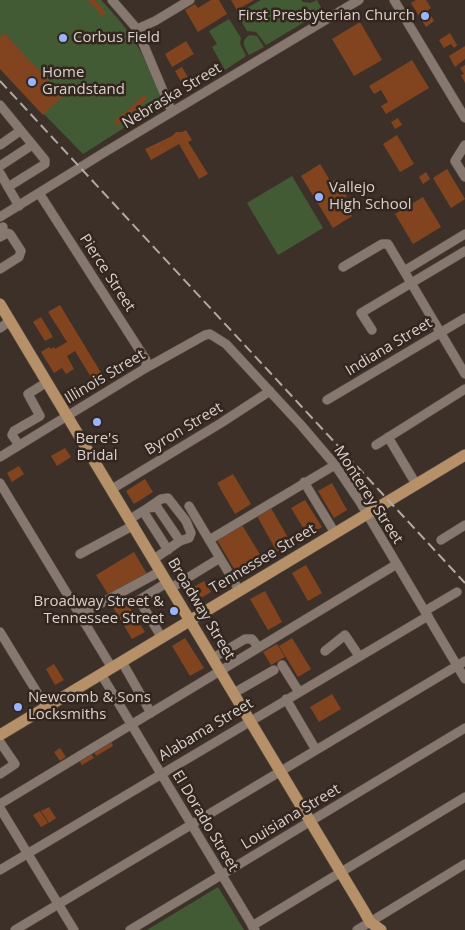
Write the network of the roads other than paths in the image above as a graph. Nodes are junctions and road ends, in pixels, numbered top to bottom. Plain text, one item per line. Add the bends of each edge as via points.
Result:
1 (112, 0) edge
2 (190, 0) edge
3 (359, 0) edge
4 (394, 0) edge
5 (175, 4) edge
6 (137, 29) junction
7 (0, 105) edge
8 (172, 112) junction
9 (465, 118) edge
10 (20, 131) junction
11 (0, 145) edge
12 (32, 145) junction
13 (465, 145) edge
14 (0, 166) edge
15 (0, 173) edge
16 (465, 178) edge
17 (8, 187) junction
18 (39, 193) junction
19 (19, 206) junction
20 (0, 217) edge
21 (2, 230) edge
22 (465, 234) edge
23 (465, 251) edge
24 (1, 266) edge
25 (343, 267) dead end
26 (404, 271) junction
27 (411, 284) junction
28 (0, 304) edge
29 (465, 318) edge
30 (10, 321) junction
31 (0, 328) edge
32 (372, 330) dead end
33 (440, 332) junction
34 (226, 343) joint
35 (144, 369) junction
36 (464, 372) edge
37 (47, 382) junction
38 (465, 389) edge
39 (270, 391) junction
40 (327, 400) dead end
41 (67, 415) junction
42 (40, 416) junction
43 (47, 428) junction
44 (388, 437) junction
45 (376, 445) dead end
46 (19, 446) junction
47 (465, 455) edge
48 (0, 457) edge
49 (335, 465) junction
50 (304, 482) junction
51 (0, 483) edge
52 (416, 484) junction
53 (112, 489) junction
54 (189, 506) dead end
55 (145, 509) junction
56 (367, 514) junction
57 (132, 522) junction
58 (465, 525) edge
59 (335, 533) junction
60 (210, 540) junction
61 (441, 540) dead end
62 (180, 541) junction
63 (168, 550) junction
64 (80, 554) dead end
65 (220, 558) junction
66 (154, 559) junction
67 (397, 564) junction
68 (161, 571) junction
69 (170, 585) junction
70 (239, 590) junction
71 (457, 592) dead end
72 (426, 614) junction
73 (79, 615) junction
74 (190, 620) junction
75 (0, 632) edge
76 (162, 638) junction
77 (258, 647) junction
78 (326, 651) dead end
79 (359, 656) junction
80 (213, 658) junction
81 (465, 661) edge
82 (117, 665) junction
83 (282, 665) dead end
84 (457, 666) junction
85 (220, 670) junction
86 (274, 670) dead end
87 (101, 674) junction
88 (465, 679) edge
89 (298, 692) junction
90 (234, 693) junction
91 (286, 699) junction
92 (46, 708) junction
93 (152, 713) junction
94 (251, 720) junction
95 (132, 725) junction
96 (465, 728) edge
97 (0, 735) edge
98 (0, 742) edge
99 (316, 750) junction
100 (281, 771) junction
101 (161, 773) junction
102 (0, 774) edge
103 (465, 797) edge
104 (0, 804) edge
105 (0, 808) edge
106 (311, 821) junction
107 (192, 824) junction
108 (27, 854) junction
109 (465, 864) edge
110 (0, 870) edge
111 (341, 872) junction
112 (222, 875) junction
113 (58, 904) junction
114 (372, 926) edge
115 (254, 928) edge
116 (15, 930) edge
117 (74, 930) edge
118 (130, 930) edge
119 (357, 930) edge
120 (381, 930) edge

1 - 6 street
2 - 5 street
3 - 8 street, Nebraska Street
4 - 9 street
5 - 6 street via 155,21
6 - 8 street
7 - 10 street
8 - 18 street, Nebraska Street
10 - 11 street
10 - 12 street
12 - 14 street
12 - 17 street via 45,160 44,164
13 - 16 street via 455,161
15 - 17 street
17 - 19 street
18 - 19 street, Nebraska Street
18 - 35 street, Pierce Street via 146,360
19 - 20 street, Nebraska Street
21 - 24 street via 10,234 21,251 19,257
22 - 26 street
23 - 27 street
25 - 26 street via 382,244 388,244
26 - 27 street
27 - 32 street via 362,313
27 - 33 street
28 - 30 main road, Broadway Street
29 - 33 street, Indiana Street
30 - 31 street
30 - 37 main road, Broadway Street
33 - 36 street
33 - 40 street, Indiana Street
34 - 35 street, Illinois Street via 210,334 205,335
34 - 39 street, Monterey Street
35 - 41 street, Illinois Street
37 - 41 main road, Broadway Street
37 - 42 street via 28,394
38 - 44 street
39 - 49 street, Monterey Street
39 - 53 street, Byron Street
41 - 43 street, Illinois Street
41 - 53 main road, Broadway Street
42 - 43 street
42 - 46 street via 14,431 12,435
43 - 46 street, Illinois Street
44 - 45 street
44 - 52 street
46 - 48 street, Illinois Street
47 - 52 main road, Tennessee Street
49 - 50 street
49 - 56 street, Monterey Street
50 - 59 street
50 - 60 street
51 - 73 street
52 - 56 main road, Tennessee Street
53 - 57 main road, Broadway Street
54 - 60 street
55 - 57 street
55 - 62 street via 157,507
55 - 62 street via 168,498 191,533
55 - 63 street
56 - 59 main road, Tennessee Street
56 - 67 street, Monterey Street
57 - 64 street
57 - 66 main road, Broadway Street
58 - 61 street
59 - 70 main road, Tennessee Street
60 - 65 street
62 - 63 street
63 - 66 street
65 - 69 street
65 - 70 street
66 - 68 main road, Broadway Street
67 - 72 street, Monterey Street
67 - 77 street
68 - 69 main road, Broadway Street
68 - 73 street
69 - 74 main road, Broadway Street
69 - 76 street via 139,600
70 - 74 main road, Tennessee Street
71 - 72 street, Alabama Street
72 - 79 street, Alabama Street
72 - 84 street, Monterey Street
73 - 82 street
74 - 76 main road, Tennessee Street
74 - 80 main road, Broadway Street
75 - 92 street
76 - 82 main road, Tennessee Street
77 - 80 street via 252,639 246,639
77 - 85 street
78 - 79 street via 345,635
79 - 89 street, Alabama Street
80 - 85 main road, Broadway Street
81 - 84 street
82 - 87 main road, Tennessee Street
82 - 93 street
83 - 89 street
84 - 88 street, Monterey Street
84 - 99 street
85 - 90 main road, Broadway Street
85 - 93 street
86 - 90 street
87 - 92 main road, Tennessee Street
87 - 95 street, El Dorado Street
89 - 91 street, Alabama Street
90 - 94 main road, Broadway Street
91 - 94 street, Alabama Street
91 - 99 street
92 - 97 main road, Tennessee Street
93 - 95 street
94 - 100 main road, Broadway Street
94 - 101 street, Alabama Street
95 - 101 street, El Dorado Street
95 - 104 street
96 - 106 street, Louisiana Street
98 - 102 street via 15,764
99 - 100 street
100 - 106 main road, Broadway Street
100 - 107 street
101 - 107 street, El Dorado Street
101 - 108 street, Alabama Street
103 - 111 street
105 - 108 street
106 - 111 main road, Broadway Street
106 - 112 street, Louisiana Street
107 - 112 street, El Dorado Street
107 - 113 street
108 - 110 street, Alabama Street
108 - 113 street
109 - 114 street
111 - 114 main road, Broadway Street
111 - 115 street
112 - 115 street, El Dorado Street
112 - 118 street, Louisiana Street
113 - 116 street
113 - 117 street
114 - 119 street
114 - 120 main road

